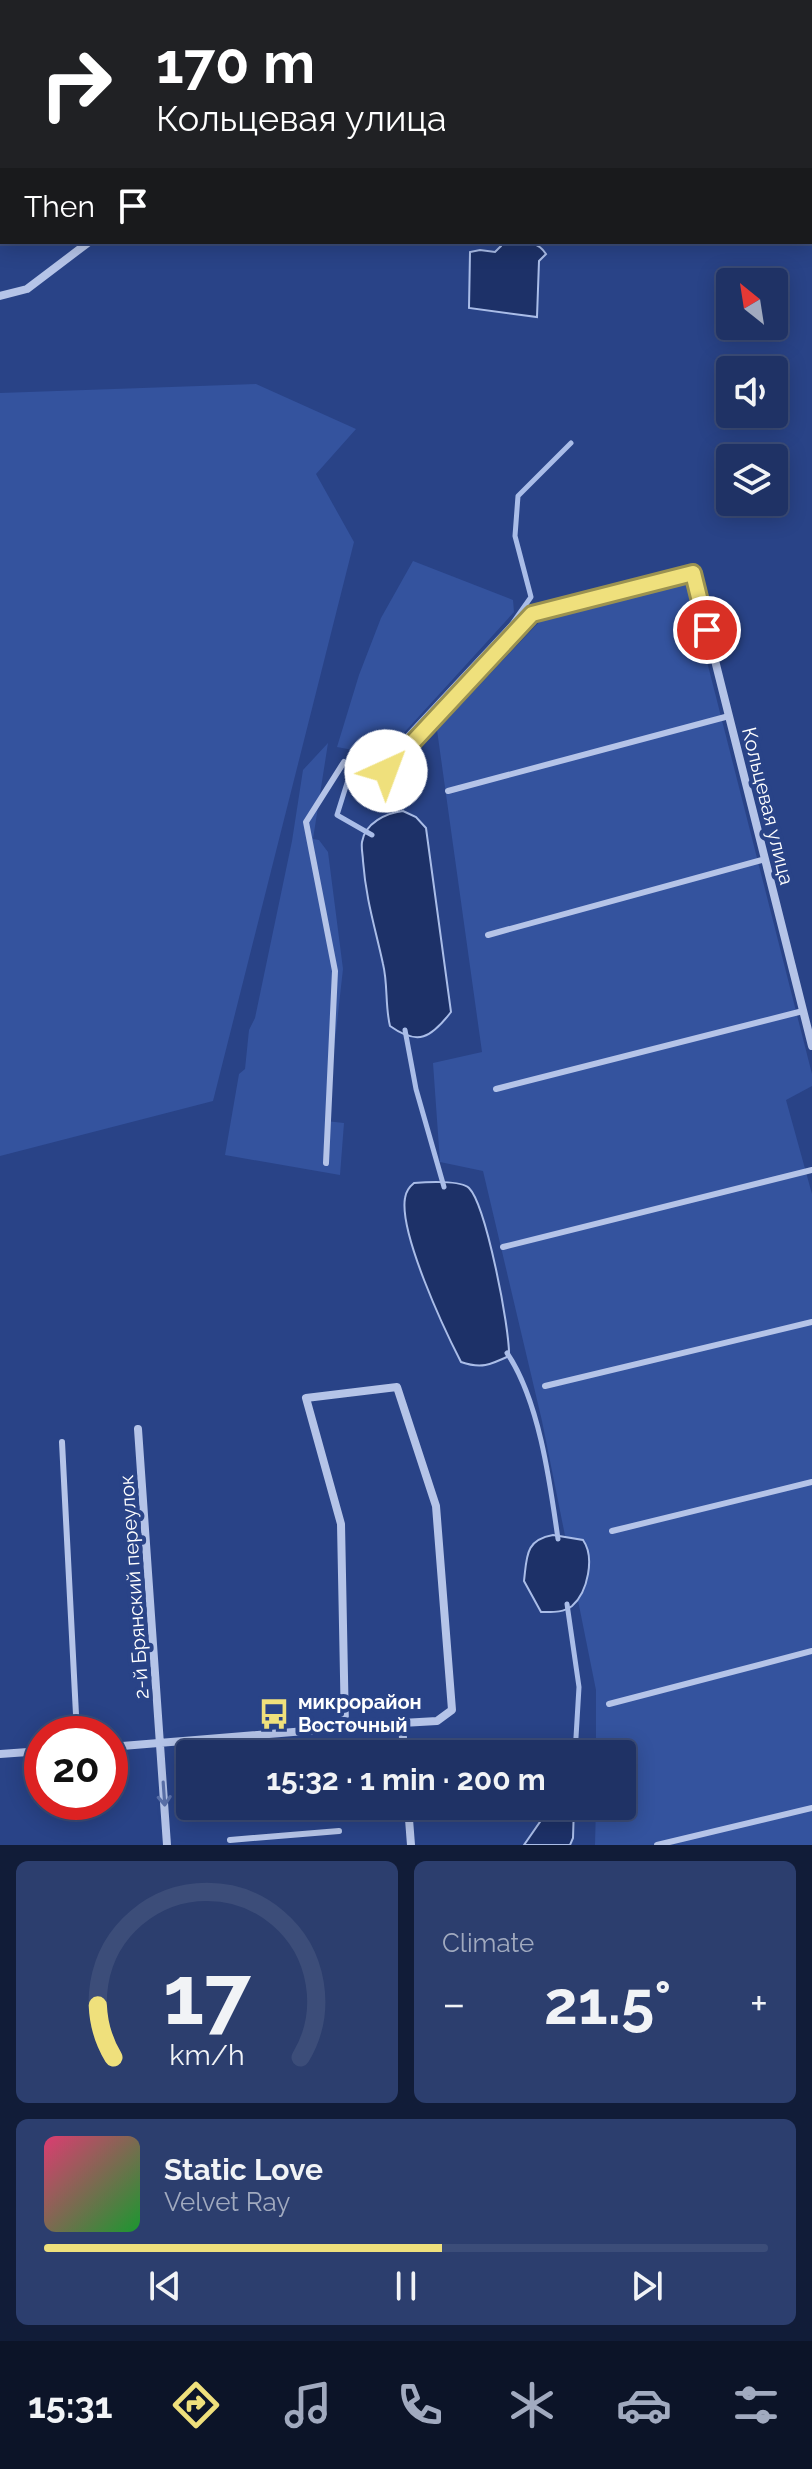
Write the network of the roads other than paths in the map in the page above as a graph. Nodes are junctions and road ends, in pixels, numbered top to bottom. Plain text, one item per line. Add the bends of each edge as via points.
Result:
1 (86, 244) edge
2 (0, 296) edge
3 (693, 573) joint
4 (729, 716) junction
5 (448, 791) dead end
6 (765, 859) junction
7 (488, 935) dead end
8 (803, 1011) junction
9 (812, 1046) edge
10 (496, 1089) dead end
11 (326, 1163) dead end
12 (812, 1170) edge
13 (503, 1247) dead end
14 (812, 1322) edge
15 (545, 1386) dead end
16 (138, 1429) dead end
17 (62, 1442) dead end
18 (812, 1482) edge
19 (612, 1531) dead end
20 (812, 1651) edge
21 (609, 1704) dead end
22 (76, 1716) edge
23 (402, 1723) junction
24 (345, 1727) junction
25 (403, 1740) edge
26 (161, 1744) junction
27 (128, 1746) edge
28 (24, 1752) edge
29 (0, 1754) edge
30 (812, 1808) edge
31 (409, 1820) edge
32 (339, 1831) dead end
33 (230, 1840) dead end
34 (167, 1845) edge
35 (411, 1845) edge
36 (657, 1845) edge

1 - 2 street via 27,289
3 - 4 street, Кольцевая улица
3 - 11 lane via 532,614 375,783 344,762 306,822 335,971
4 - 5 lane
4 - 6 street, Кольцевая улица
6 - 7 lane
6 - 8 street, Кольцевая улица
8 - 9 street, Кольцевая улица
8 - 10 lane
12 - 13 lane
14 - 15 lane
16 - 26 street, 2-й Брянский переулок
17 - 22 lane
18 - 19 lane
20 - 21 lane
23 - 24 street
23 - 24 street via 437,1721 452,1710 436,1506 397,1387 306,1398 341,1524
23 - 25 street
24 - 26 street
26 - 27 street
26 -> 34 street, 2-й Брянский переулок
28 - 29 street
30 - 36 lane
31 - 35 street
32 - 33 lane

